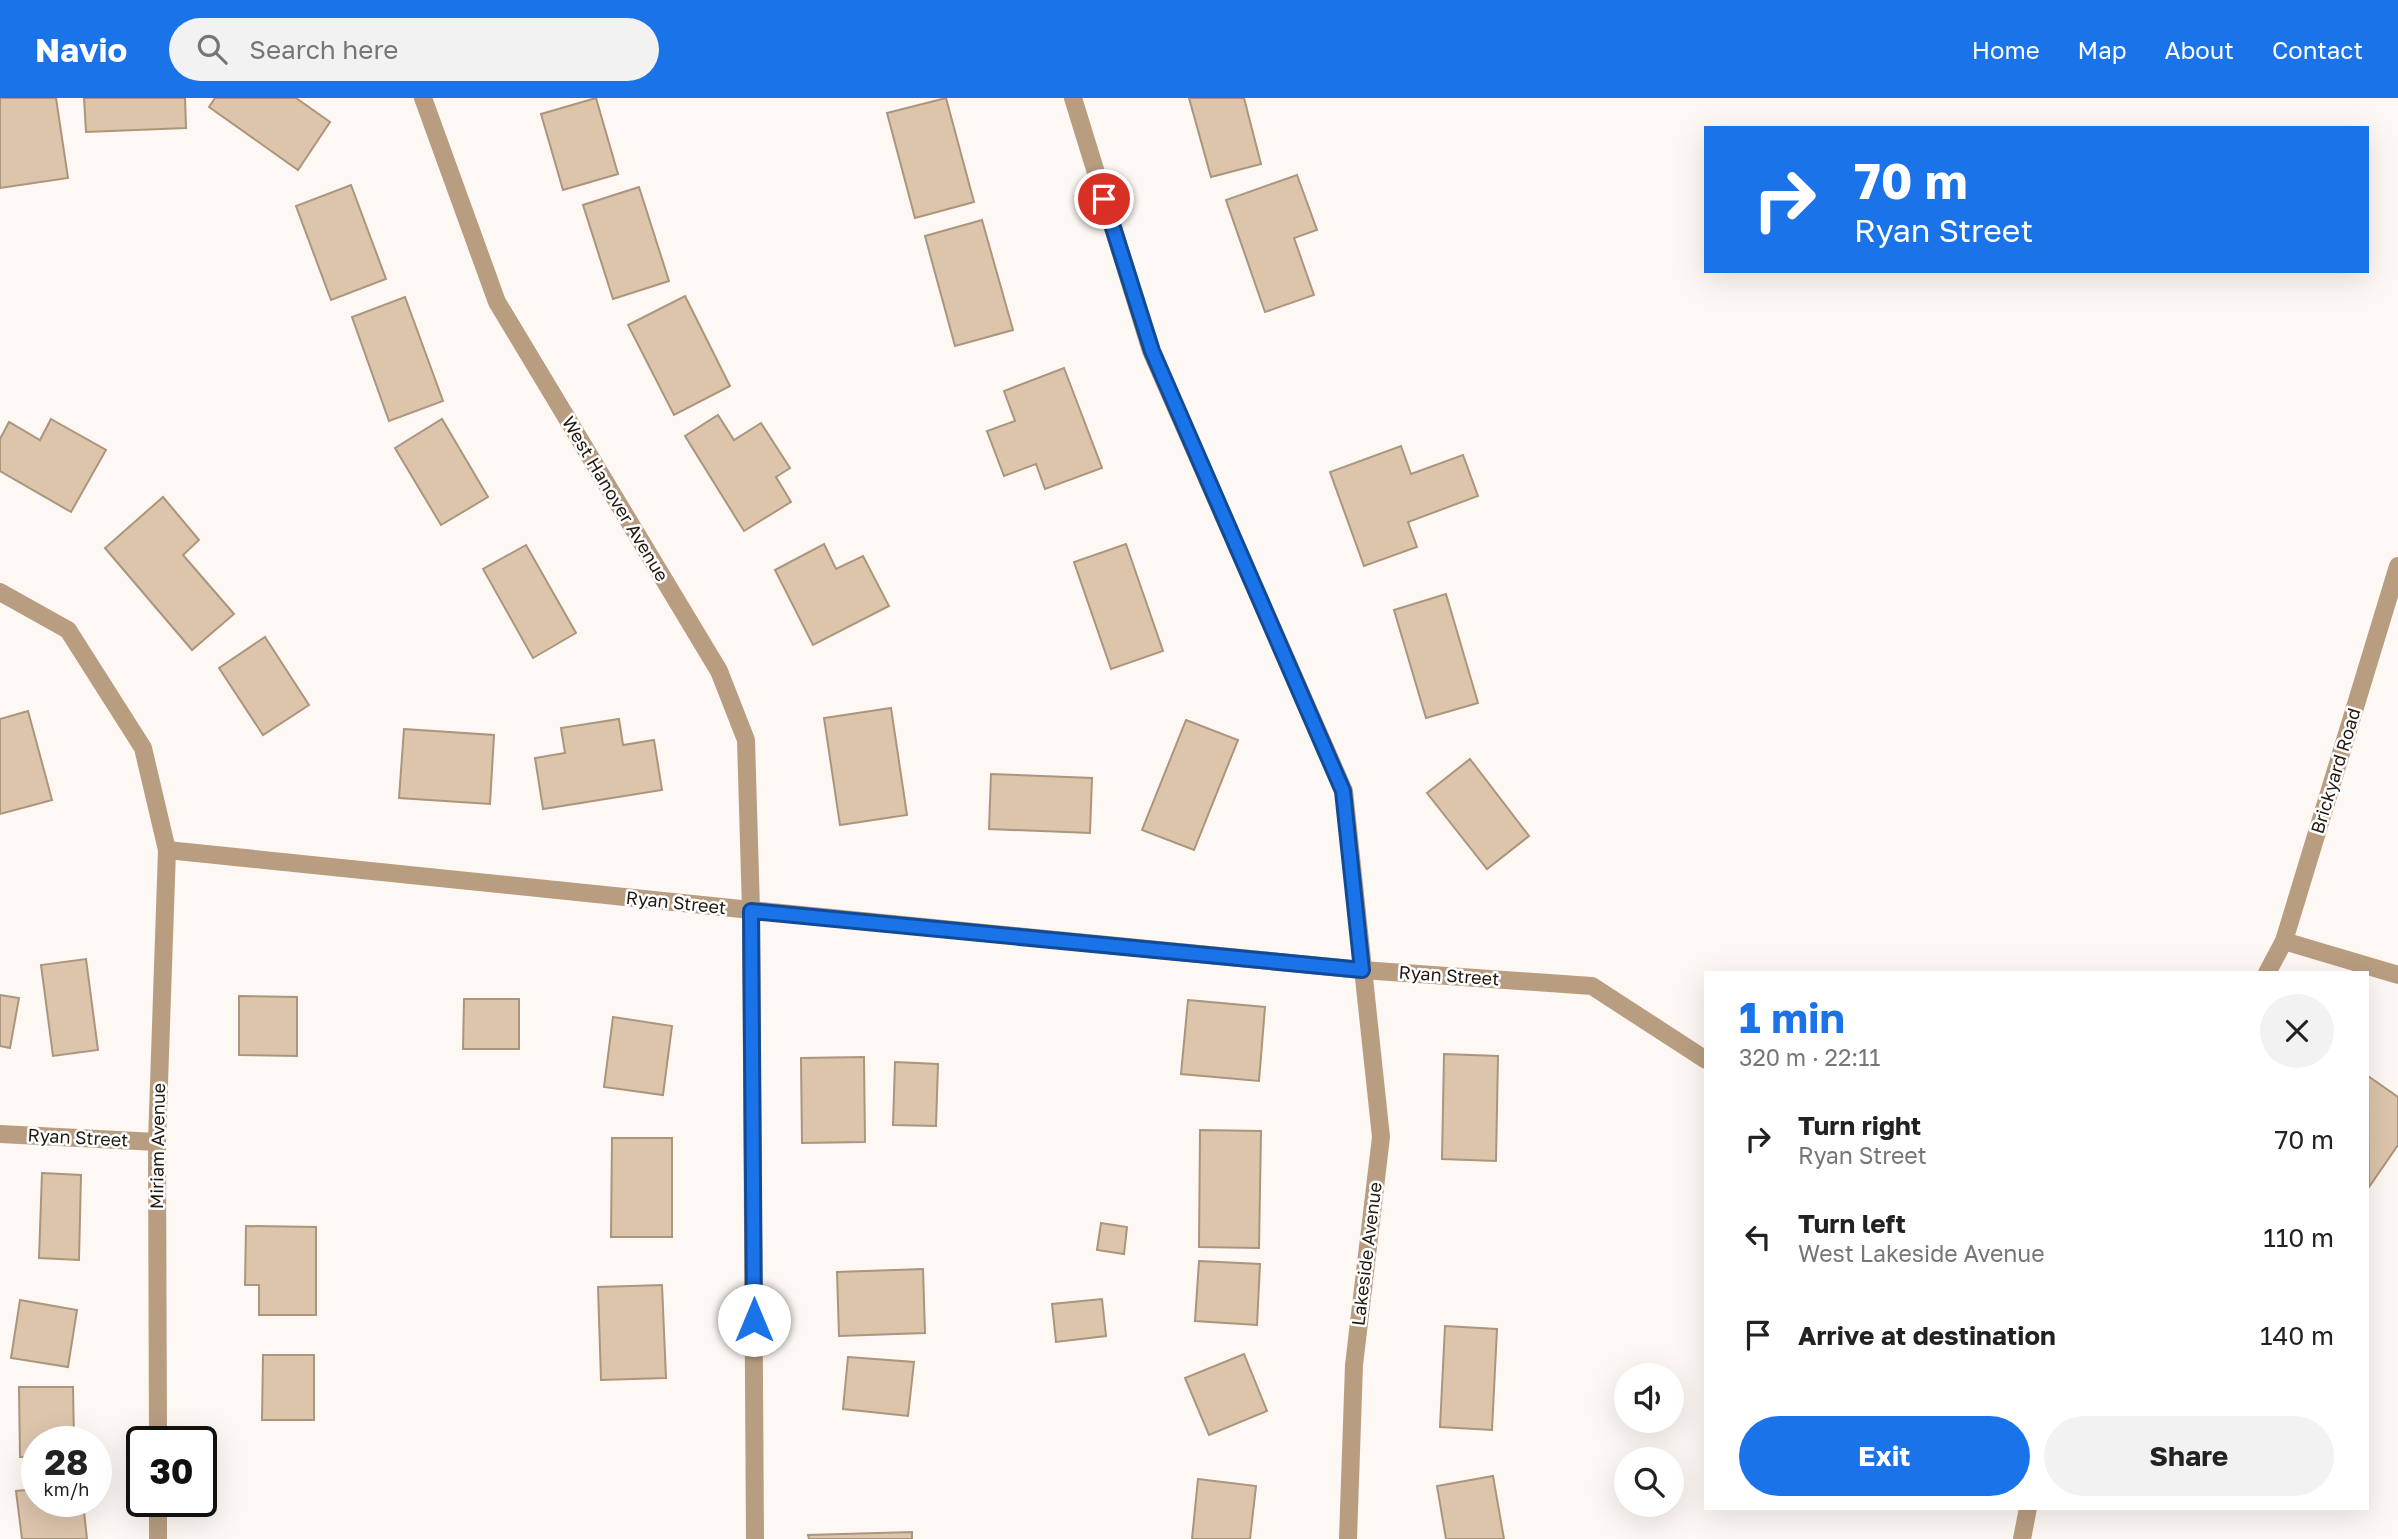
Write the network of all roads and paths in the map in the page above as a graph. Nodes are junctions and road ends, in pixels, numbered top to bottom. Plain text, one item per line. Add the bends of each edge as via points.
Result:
1 (424, 98) edge
2 (1073, 98) edge
3 (2398, 566) edge
4 (0, 592) edge
5 (167, 850) junction
6 (751, 911) junction
7 (2284, 941) junction
8 (1362, 970) junction
9 (2268, 971) edge
10 (2398, 975) edge
11 (1704, 1059) edge
12 (0, 1134) edge
13 (157, 1142) junction
14 (158, 1426) edge
15 (2028, 1510) edge
16 (158, 1517) edge
17 (158, 1539) edge
18 (755, 1539) edge
19 (1348, 1539) edge
20 (2022, 1539) edge

1 - 6 street, West Hanover Avenue via 497,302 719,671 746,740
2 - 8 street, Lakeside Avenue via 1152,351 1343,791
3 - 7 street, Brickyard Road
4 - 5 street, Miriam Avenue via 68,630 143,748
5 - 6 street, Ryan Street
5 - 13 street, Miriam Avenue
6 - 8 street, Ryan Street
6 - 18 street, West Hanover Avenue
7 - 9 street, Brickyard Road
7 - 10 street
8 - 11 street, Ryan Street via 1592,986
8 - 19 street, Lakeside Avenue via 1381,1137 1354,1364
12 - 13 street, Ryan Street
13 - 14 street, Miriam Avenue
15 - 20 street
16 - 17 street

